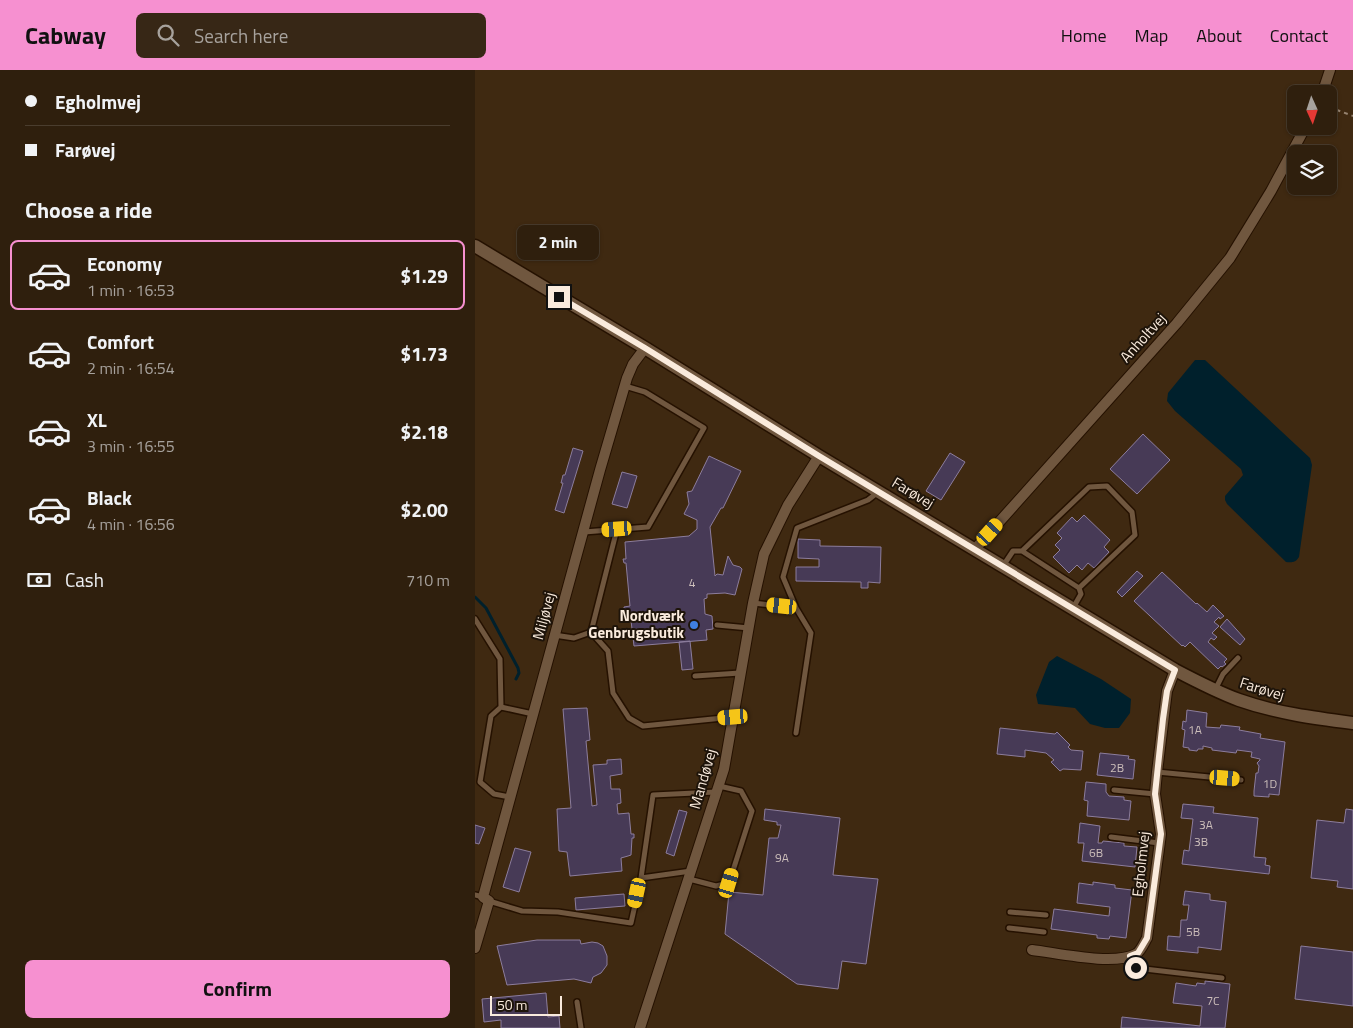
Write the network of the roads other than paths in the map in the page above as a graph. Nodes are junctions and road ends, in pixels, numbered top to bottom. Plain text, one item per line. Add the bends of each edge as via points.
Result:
1 (1331, 70) edge
2 (1325, 85) edge
3 (1301, 135) edge
4 (475, 246) edge
5 (645, 348) junction
6 (624, 386) junction
7 (819, 456) junction
8 (878, 491) junction
9 (617, 529) junction
10 (583, 532) junction
11 (975, 550) junction
12 (1022, 550) junction
13 (1003, 566) junction
14 (1079, 588) junction
15 (753, 602) junction
16 (796, 608) junction
17 (1073, 608) junction
18 (475, 619) edge
19 (717, 625) dead end
20 (749, 628) junction
21 (591, 632) junction
22 (555, 635) junction
23 (1238, 658) dead end
24 (1175, 670) junction
25 (741, 673) junction
26 (695, 676) dead end
27 (1215, 690) junction
28 (501, 707) junction
29 (533, 714) junction
30 (733, 717) junction
31 (1353, 723) edge
32 (796, 733) dead end
33 (1157, 772) junction
34 (1241, 780) dead end
35 (718, 789) junction
36 (1114, 790) dead end
37 (1155, 794) junction
38 (510, 796) junction
39 (1111, 837) dead end
40 (1159, 843) junction
41 (690, 875) junction
42 (641, 878) junction
43 (482, 898) edge
44 (1010, 912) dead end
45 (1046, 915) dead end
46 (1009, 928) dead end
47 (1044, 932) dead end
48 (475, 948) edge
49 (1032, 950) dead end
50 (1130, 956) junction
51 (1222, 978) dead end
52 (577, 1002) dead end
53 (581, 1028) edge
54 (640, 1028) edge

1 - 2 street
3 - 11 street, Anholtvej via 1230,258 1177,323
4 - 5 street, Farøvej
5 - 6 street, Miljøvej via 633,364
5 - 7 street, Farøvej
6 - 9 lane via 645,392 704,428 648,527
6 - 10 street, Miljøvej
7 - 8 street, Farøvej
7 - 15 street, Mandøvej via 788,505 764,554
8 - 11 street, Farøvej
8 - 16 lane via 868,500 797,528 783,577
9 - 10 lane
9 - 21 lane
10 - 22 street, Miljøvej
11 - 13 street, Farøvej
12 - 13 lane via 1013,551
12 - 14 lane
12 - 14 lane via 1089,487 1107,486 1132,512 1135,535
13 - 17 street, Farøvej
14 - 17 lane via 1081,594
15 - 16 lane
15 - 20 street, Mandøvej
16 - 32 lane via 811,633
17 - 24 street, Farøvej
18 - 28 lane via 500,659
19 - 20 lane
20 - 25 street, Mandøvej
21 - 22 lane via 574,638
21 - 30 lane via 608,651 613,693 629,718 643,726
22 - 29 street, Miljøvej
23 - 27 lane via 1223,674
24 - 27 street, Farøvej
24 - 33 street, Egholmvej via 1167,691
25 - 26 lane
25 - 30 street, Mandøvej
27 - 31 street, Farøvej via 1274,710
28 - 29 lane
28 - 38 lane via 491,716 479,782 493,794
29 - 38 street, Miljøvej
30 - 35 street, Mandøvej
33 - 34 lane
33 - 37 street, Egholmvej
35 - 41 street, Mandøvej
35 - 41 lane via 741,791 752,811 729,883 716,886
35 - 42 lane via 653,795
36 - 37 lane
37 - 40 street, Egholmvej via 1161,834
38 - 43 street, Miljøvej
39 - 40 lane
40 - 50 street, Egholmvej via 1147,938 1138,953
41 - 42 lane
41 - 54 street, Mandøvej
42 - 43 lane via 631,923 522,910
43 - 48 street
44 - 45 lane
46 - 47 lane
49 - 50 street via 1109,959
50 - 51 lane via 1136,968
52 - 53 lane

